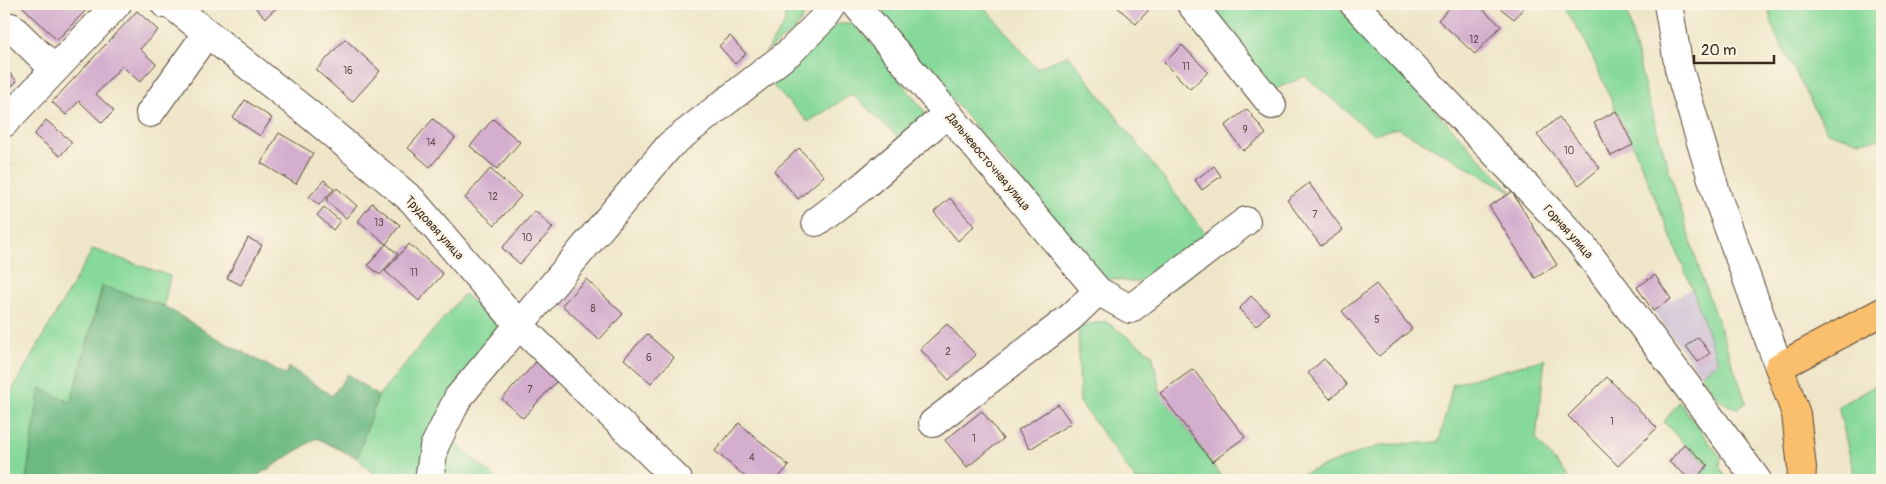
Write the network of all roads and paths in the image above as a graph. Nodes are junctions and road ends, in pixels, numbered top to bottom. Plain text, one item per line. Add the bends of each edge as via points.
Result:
1 (117, 4) edge
2 (834, 4) edge
3 (855, 4) edge
4 (1191, 4) edge
5 (1354, 4) edge
6 (1668, 4) edge
7 (171, 5) edge
8 (11, 27) dead end
9 (207, 33) junction
10 (54, 70) junction
11 (1272, 104) dead end
12 (150, 113) dead end
13 (947, 114) junction
14 (4, 123) edge
15 (1246, 221) dead end
16 (816, 222) dead end
17 (1098, 291) junction
18 (1882, 312) edge
19 (519, 325) junction
20 (1779, 367) junction
21 (933, 423) dead end
22 (429, 480) edge
23 (678, 480) edge
24 (1757, 480) edge
25 (1800, 480) edge

1 - 10 street
2 - 19 street via 792,50 670,144
3 - 13 street, Дальневосточная улица
4 - 11 street
5 - 24 street, Горная улица via 1582,245
6 - 20 street via 1679,69 1718,199
7 - 9 street, Трудовая улица
8 - 10 street
9 - 12 street
9 - 19 street, Трудовая улица via 412,200
10 - 14 street
13 - 16 street via 862,188
13 - 17 street, Дальневосточная улица
15 - 17 street, Дальневосточная улица via 1130,310
17 - 21 street via 1071,317
18 - 20 main road
19 - 22 street via 458,398 434,447
19 - 23 street, Трудовая улица
20 - 25 main road via 1796,414 1802,468

